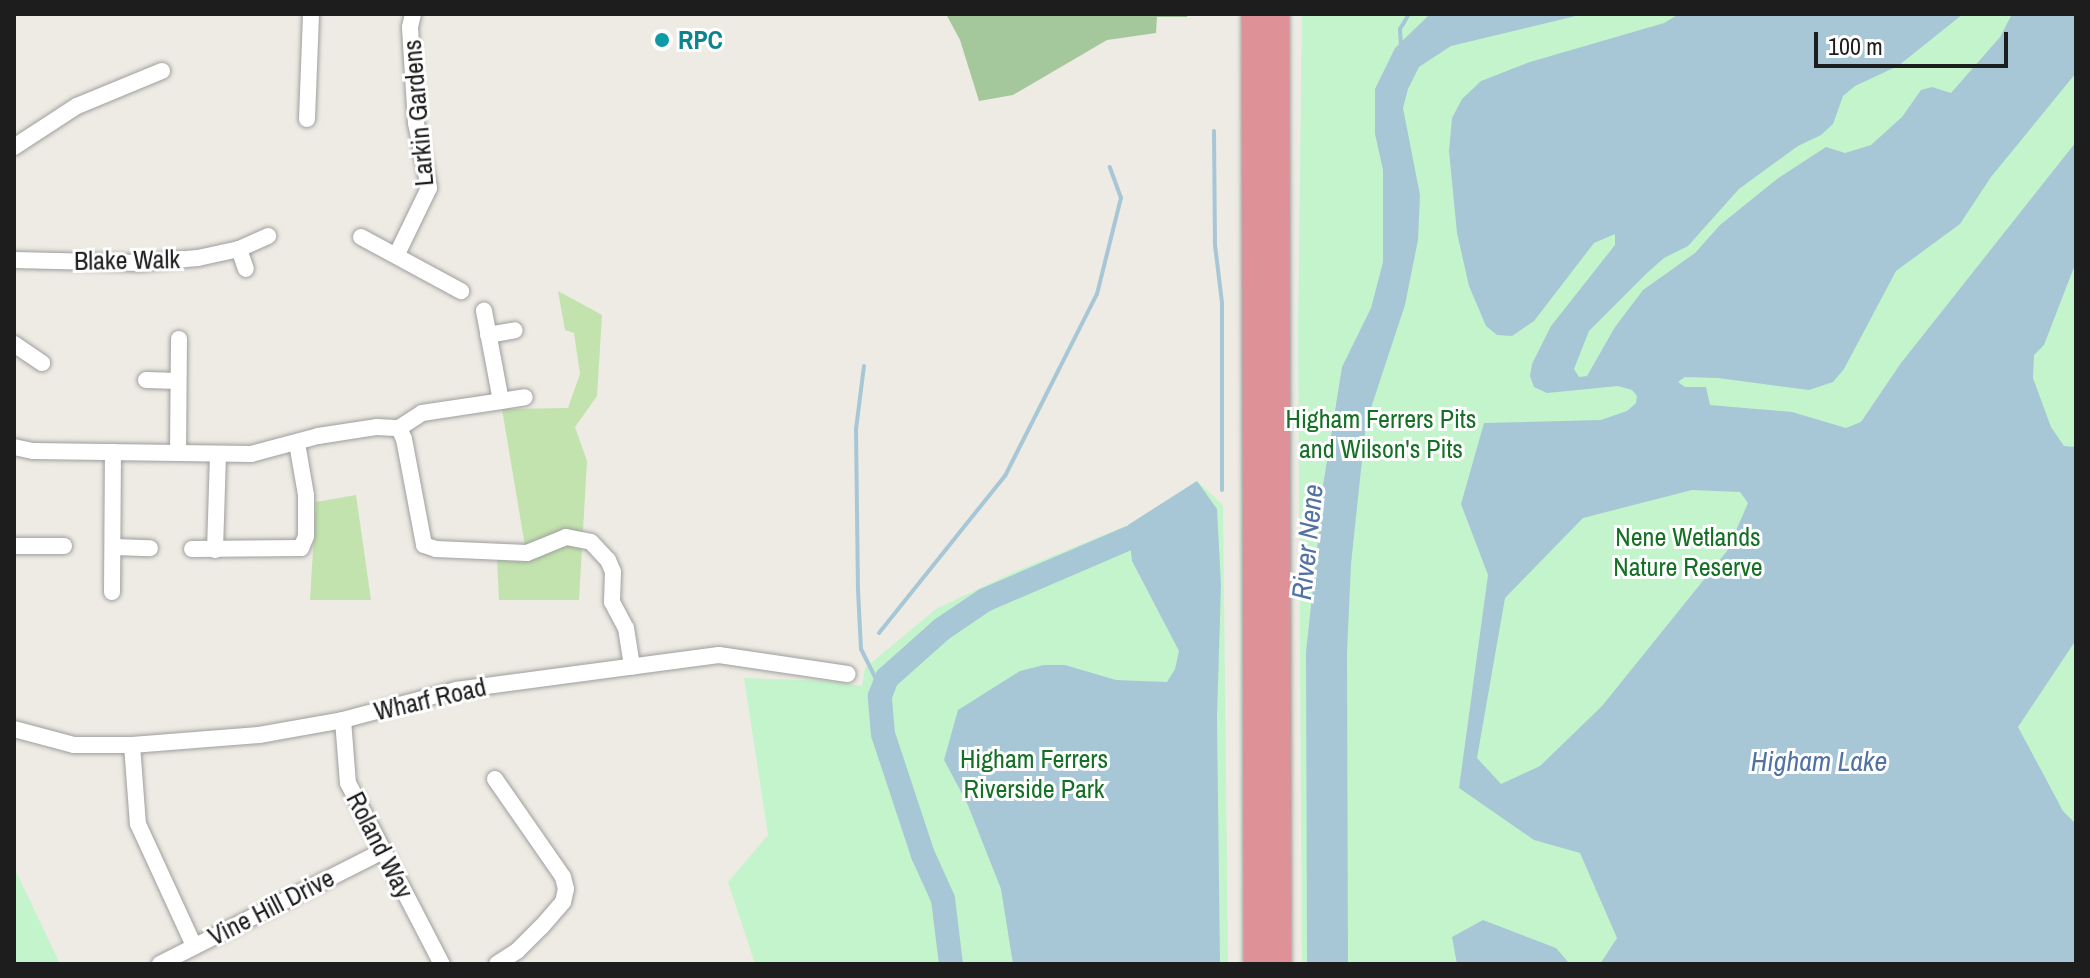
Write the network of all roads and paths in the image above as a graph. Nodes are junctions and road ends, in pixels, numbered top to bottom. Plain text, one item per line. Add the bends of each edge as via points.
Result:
1 (311, 14) edge
2 (413, 14) edge
3 (1254, 14) edge
4 (1277, 14) edge
5 (162, 71) dead end
6 (307, 119) dead end
7 (14, 147) edge
8 (268, 236) dead end
9 (361, 237) dead end
10 (239, 249) junction
11 (397, 254) junction
12 (14, 260) edge
13 (246, 269) dead end
14 (461, 291) dead end
15 (484, 311) dead end
16 (515, 330) dead end
17 (488, 335) junction
18 (179, 339) dead end
19 (14, 344) edge
20 (42, 363) dead end
21 (146, 380) dead end
22 (178, 381) junction
23 (525, 397) dead end
24 (501, 401) junction
25 (399, 428) junction
26 (297, 443) junction
27 (113, 452) junction
28 (15, 453) edge
29 (178, 453) junction
30 (218, 455) junction
31 (14, 546) edge
32 (64, 546) dead end
33 (114, 547) junction
34 (150, 548) dead end
35 (192, 549) dead end
36 (215, 550) junction
37 (112, 592) dead end
38 (632, 667) junction
39 (848, 674) dead end
40 (343, 720) junction
41 (14, 729) edge
42 (132, 745) junction
43 (495, 779) dead end
44 (383, 851) junction
45 (194, 946) junction
46 (160, 964) edge
47 (442, 964) edge
48 (497, 964) edge
49 (1256, 964) edge
50 (1279, 964) edge

1 - 6 street
2 - 11 street, Larkin Gardens via 416,123 429,188
3 - 49 highway
4 - 50 highway
5 - 7 street via 77,106
8 - 10 street, Blake Walk
9 - 11 street
10 - 12 street, Blake Walk via 140,263
10 - 13 street
11 - 14 street
15 - 17 street
16 - 17 street
17 - 24 street
18 - 22 street
19 - 20 street
21 - 22 street
22 - 29 street
23 - 24 street
24 - 25 street via 422,413
25 - 26 street via 377,427
25 - 38 street via 424,545 527,553 566,537 591,542 613,572 612,602 626,628
26 - 30 street
26 - 36 street via 306,495 305,543 295,550
27 - 28 street
27 - 29 street
27 - 33 street
29 - 30 street
30 - 36 street
31 - 32 street
33 - 34 street
33 - 37 street
35 - 36 street
38 - 39 street, Wharf Road via 719,655
38 - 40 street, Wharf Road via 456,690
40 - 42 street, Wharf Road via 259,735
40 - 44 street, Roland Way via 348,783
41 - 42 street, Wharf Road via 74,745
42 - 45 street via 138,824
43 - 48 street via 566,889 563,902 541,927
44 - 45 street, Vine Hill Drive
44 - 47 street, Roland Way
45 - 46 street, Vine Hill Drive

